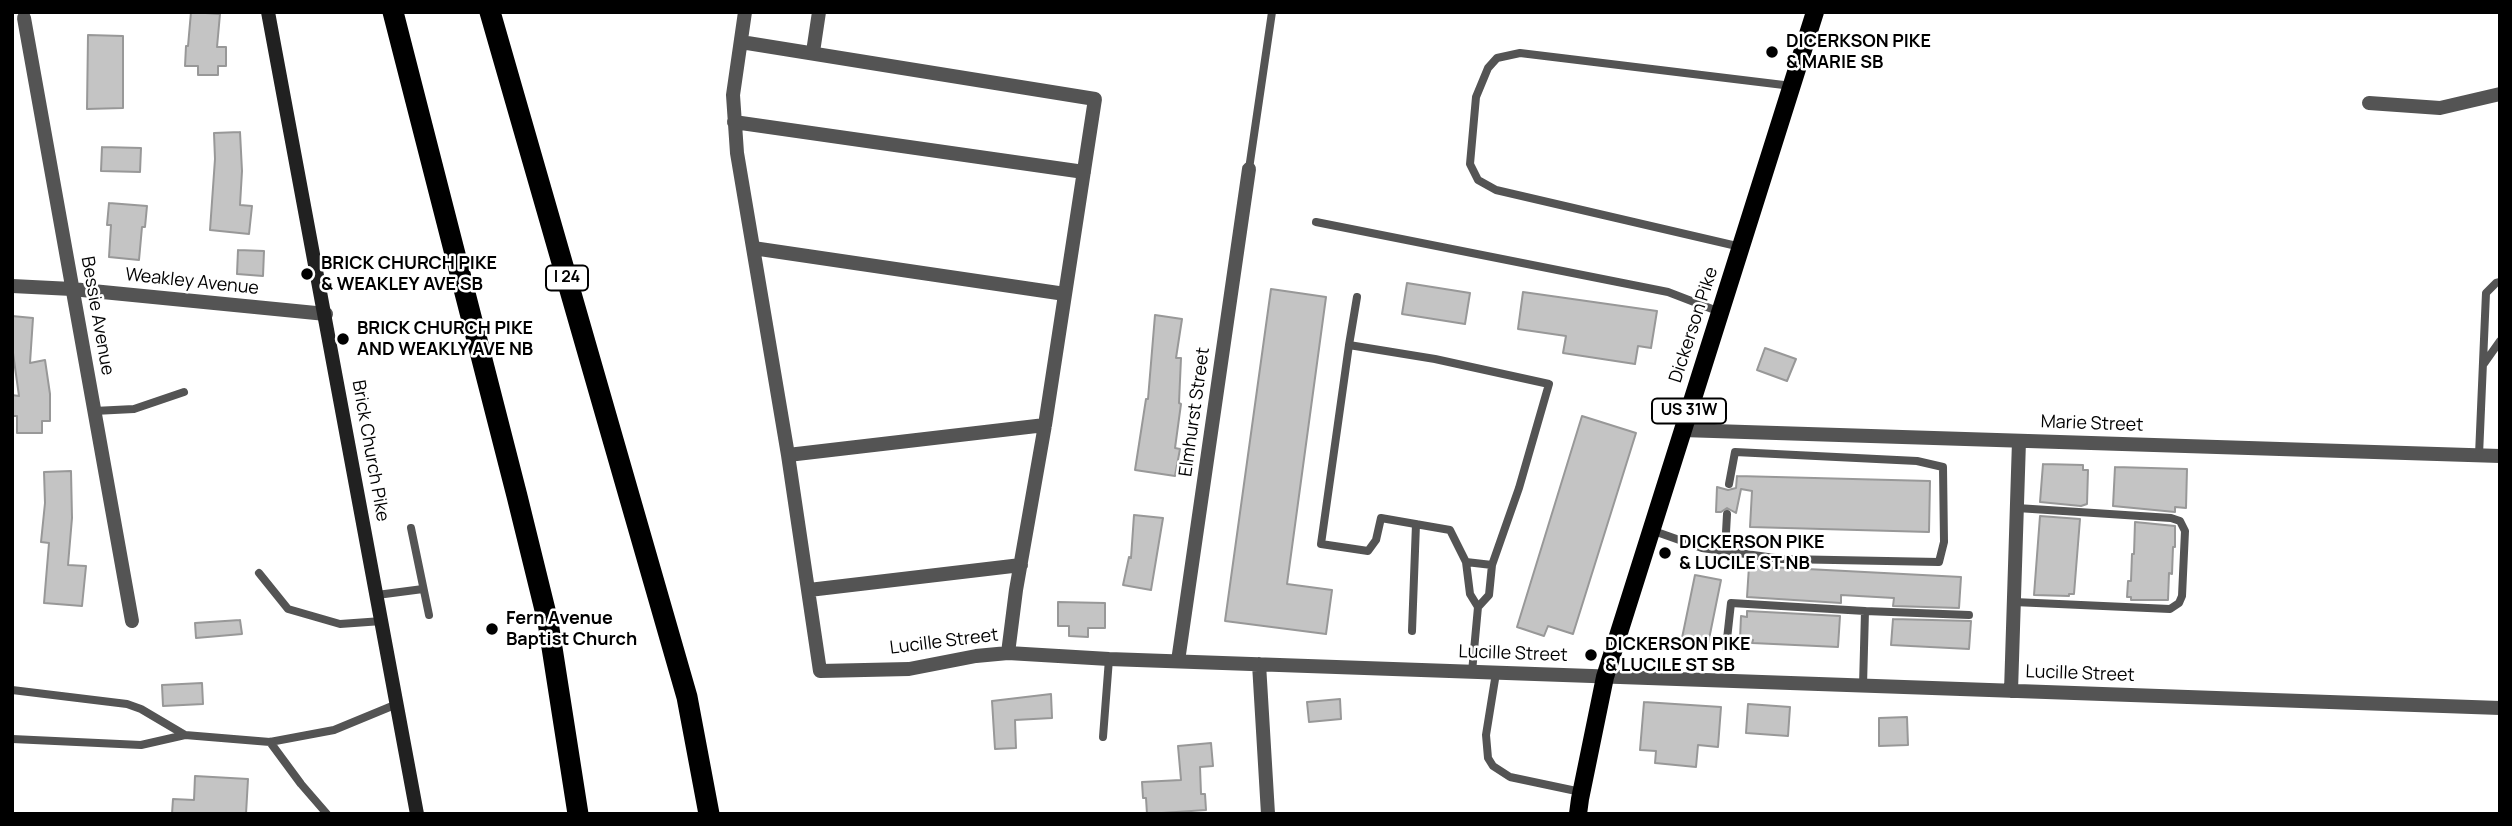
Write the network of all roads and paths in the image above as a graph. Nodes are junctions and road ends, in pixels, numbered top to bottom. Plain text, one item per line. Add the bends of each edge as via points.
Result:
1 (268, 12) edge
2 (393, 12) edge
3 (490, 12) edge
4 (745, 12) edge
5 (819, 12) edge
6 (1272, 12) edge
7 (1815, 12) edge
8 (24, 18) dead end
9 (741, 42) junction
10 (813, 52) junction
11 (1792, 86) junction
12 (2500, 94) edge
13 (2369, 103) dead end
14 (734, 122) junction
15 (1249, 169) joint
16 (1084, 172) junction
17 (1316, 222) dead end
18 (1741, 247) junction
19 (753, 248) junction
20 (2500, 282) edge
21 (12, 286) edge
22 (72, 289) junction
23 (1065, 294) junction
24 (1357, 297) dead end
25 (1720, 312) junction
26 (326, 314) junction
27 (2500, 341) edge
28 (1349, 345) junction
29 (2483, 365) junction
30 (184, 392) dead end
31 (94, 411) junction
32 (1045, 425) junction
33 (1682, 430) junction
34 (2019, 440) junction
35 (788, 455) junction
36 (2479, 455) junction
37 (2500, 456) edge
38 (1729, 484) dead end
39 (2017, 508) junction
40 (1727, 514) dead end
41 (1416, 524) junction
42 (411, 528) dead end
43 (1651, 530) junction
44 (1726, 551) junction
45 (1465, 562) junction
46 (1021, 565) junction
47 (1492, 565) junction
48 (260, 573) dead end
49 (423, 589) junction
50 (809, 590) junction
51 (377, 595) junction
52 (2014, 602) junction
53 (1478, 607) junction
54 (1865, 611) junction
55 (429, 615) dead end
56 (1969, 615) dead end
57 (132, 621) dead end
58 (382, 621) junction
59 (1412, 631) dead end
60 (1726, 648) dead end
61 (1008, 653) junction
62 (1110, 659) junction
63 (1178, 661) junction
64 (1259, 664) junction
65 (1472, 672) junction
66 (1496, 673) junction
67 (1605, 677) junction
68 (1863, 686) junction
69 (12, 690) edge
70 (2011, 691) junction
71 (397, 704) junction
72 (2500, 708) edge
73 (185, 735) junction
74 (1103, 737) dead end
75 (12, 739) edge
76 (270, 742) junction
77 (1581, 792) junction
78 (327, 814) edge
79 (417, 814) edge
80 (578, 814) edge
81 (709, 814) edge
82 (1268, 814) edge
83 (1578, 814) edge

1 - 26 street, Brick Church Pike
2 - 80 highway via 548,622
3 - 81 highway, I 24 via 684,685
4 - 9 street
5 - 10 street
6 - 15 lane
7 - 11 main road, Dickerson Pike / US 31W
8 - 22 street, Bessie Avenue
9 - 10 street
9 - 14 street
10 - 16 street via 1095,99
11 - 18 main road, Dickerson Pike / US 31W
11 - 18 lane via 1520,53 1497,58 1476,97 1470,164 1478,180 1496,190
12 - 13 street via 2440,108
14 - 16 street
14 - 19 street
15 - 63 street, Elmhurst Street
16 - 23 street
17 - 25 lane via 1668,292
18 - 25 main road, Dickerson Pike / US 31W
19 - 23 street
19 - 35 street
20 - 29 lane via 2486,293
21 - 22 street, Weakley Avenue
22 - 26 street, Weakley Avenue
22 - 31 street, Bessie Avenue
23 - 32 street
24 - 28 lane
25 - 33 main road, Dickerson Pike / US 31W
26 - 51 street, Brick Church Pike
27 - 29 lane
28 - 41 lane via 1321,544 1368,551 1381,518
28 - 47 lane via 1549,384
29 - 36 lane
30 - 31 lane via 134,409
31 - 57 street, Bessie Avenue
32 - 35 street
32 - 46 street
33 - 34 street, Marie Street
33 - 43 main road, Dickerson Pike / US 31W
34 - 36 street, Marie Street
34 - 39 street
35 - 50 street
36 - 37 street, Marie Street
38 - 44 lane via 1735,452 1917,461 1943,467 1944,542 1938,562 1782,559
39 - 52 street
39 - 52 lane via 2171,518 2180,521 2185,531 2182,596 2170,609
40 - 44 lane
41 - 45 lane via 1450,530
41 - 59 lane
42 - 49 lane
43 - 44 lane via 1702,548
43 - 67 main road, Dickerson Pike / US 31W
45 - 47 lane
45 - 53 lane via 1470,594
46 - 50 street
46 - 61 street
47 - 53 lane via 1489,595
48 - 58 lane via 288,609 340,624
49 - 51 lane
49 - 55 lane
50 - 61 street, Lucille Street via 820,671 909,669
51 - 58 street, Brick Church Pike
52 - 70 street
53 - 65 lane
54 - 56 lane
54 - 60 lane via 1731,603
54 - 68 lane
58 - 71 street, Brick Church Pike
61 - 62 street, Lucille Street
62 - 63 street, Lucille Street
62 - 74 lane
63 - 64 street, Lucille Street
64 - 65 street, Lucille Street
64 - 82 street
65 - 66 street, Lucille Street
66 - 67 street, Lucille Street
66 - 77 lane via 1486,735 1493,766 1510,777
67 - 68 street, Lucille Street
67 - 77 main road, Dickerson Pike / US 31W
68 - 70 street, Lucille Street
69 - 73 lane via 127,704
70 - 72 street, Lucille Street
71 - 76 lane via 334,730
71 - 79 street, Brick Church Pike
73 - 75 lane via 141,745
73 - 76 lane
76 - 78 lane
77 - 83 main road, Dickerson Pike / US 31W

